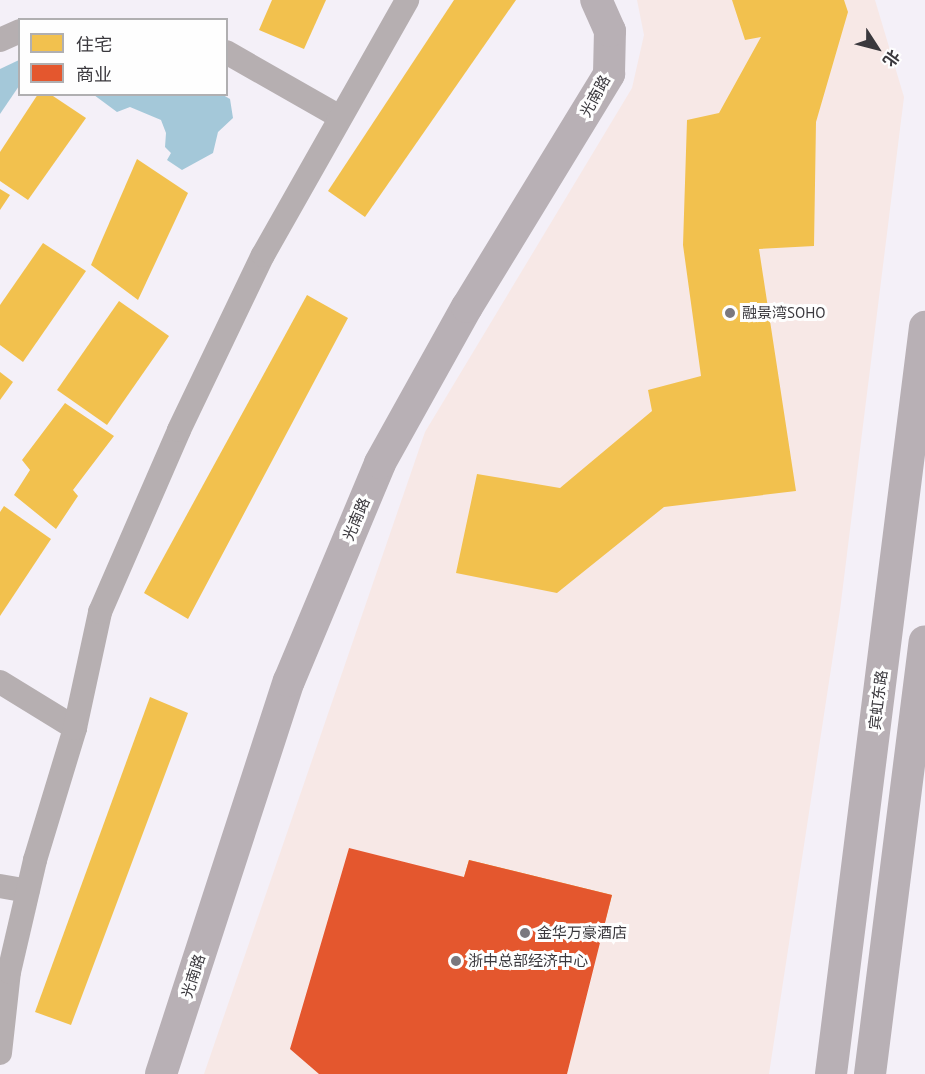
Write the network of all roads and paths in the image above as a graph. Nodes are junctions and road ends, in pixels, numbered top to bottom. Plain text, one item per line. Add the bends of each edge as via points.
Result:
1 (407, 0) edge
2 (596, 0) edge
3 (18, 31) edge
4 (0, 40) edge
5 (228, 53) edge
6 (340, 117) junction
7 (925, 327) edge
8 (925, 640) edge
9 (0, 682) edge
10 (75, 728) junction
11 (0, 886) edge
12 (28, 891) junction
13 (0, 1053) edge
14 (161, 1074) edge
15 (831, 1074) edge
16 (870, 1074) edge

1 - 6 street
2 - 14 main road, 光南路 via 610,31 609,74 467,307 380,463 289,681
3 - 4 street
5 - 6 street
6 - 10 street via 263,255 178,430 100,612
7 - 15 main road, 宾虹东路
8 - 16 main road
9 - 10 street
10 - 12 street
11 - 12 street
12 - 13 street via 9,972

